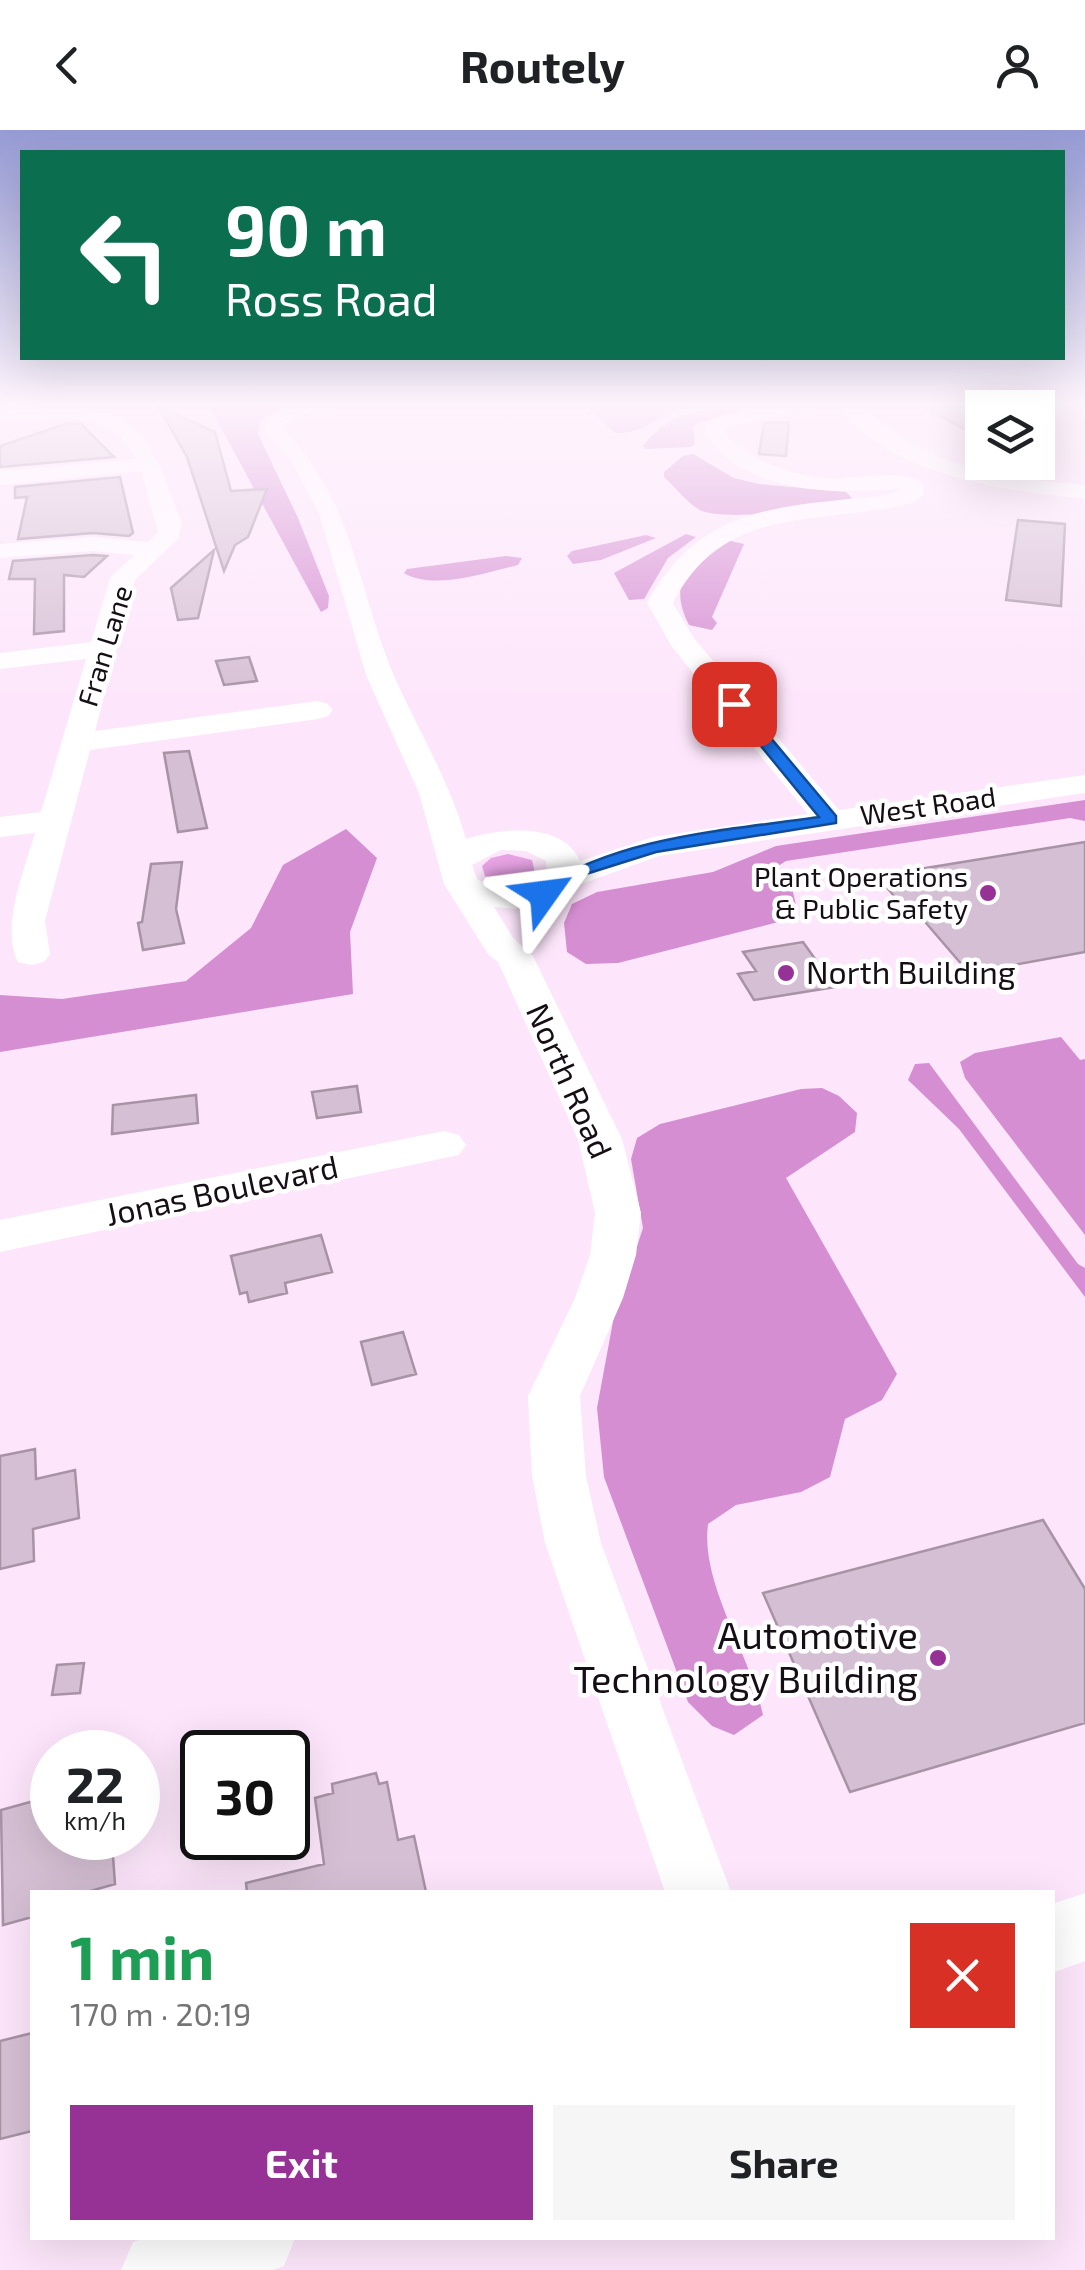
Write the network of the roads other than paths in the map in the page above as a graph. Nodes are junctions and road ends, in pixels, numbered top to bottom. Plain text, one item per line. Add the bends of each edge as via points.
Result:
1 (162, 502) edge
2 (323, 502) edge
3 (877, 502) edge
4 (150, 550) junction
5 (0, 551) edge
6 (104, 650) junction
7 (0, 661) edge
8 (318, 710) dead end
9 (76, 742) junction
10 (1085, 784) edge
11 (432, 786) junction
12 (58, 820) junction
13 (830, 820) junction
14 (0, 827) edge
15 (524, 841) junction
16 (654, 847) junction
17 (458, 876) junction
18 (554, 885) junction
19 (31, 954) dead end
20 (514, 956) junction
21 (444, 1145) dead end
22 (0, 1236) edge
23 (697, 1890) edge
24 (1085, 1928) edge
25 (1055, 1938) edge
26 (250, 2240) edge
27 (160, 2270) edge

1 - 4 street, Fran Lane via 170,534
2 - 11 street, North Road via 344,548 379,672
3 - 13 street via 784,514 730,530 695,550 671,575 660,603 682,641
4 - 5 street via 93,544
4 - 6 street, Fran Lane via 122,578
6 - 7 street
6 - 9 street, Fran Lane
8 - 9 street
9 - 12 street, Fran Lane
10 - 13 street, West Road
11 - 15 street, North Road via 469,817
11 - 17 street, North Road
12 - 14 street
12 - 19 street, Fran Lane via 27,922
13 - 16 street, West Road
15 - 16 street, West Road
15 - 17 street via 469,849
15 - 18 street via 562,857 566,866
16 - 18 street, West Road
17 - 18 street, West Road via 473,892 503,899
17 - 20 street, North Road
18 - 20 street via 532,910
20 - 23 street, North Road via 600,1139 618,1213 599,1298 554,1396 562,1493 573,1544
21 - 22 street, Jonas Boulevard
24 - 25 street
26 - 27 street

